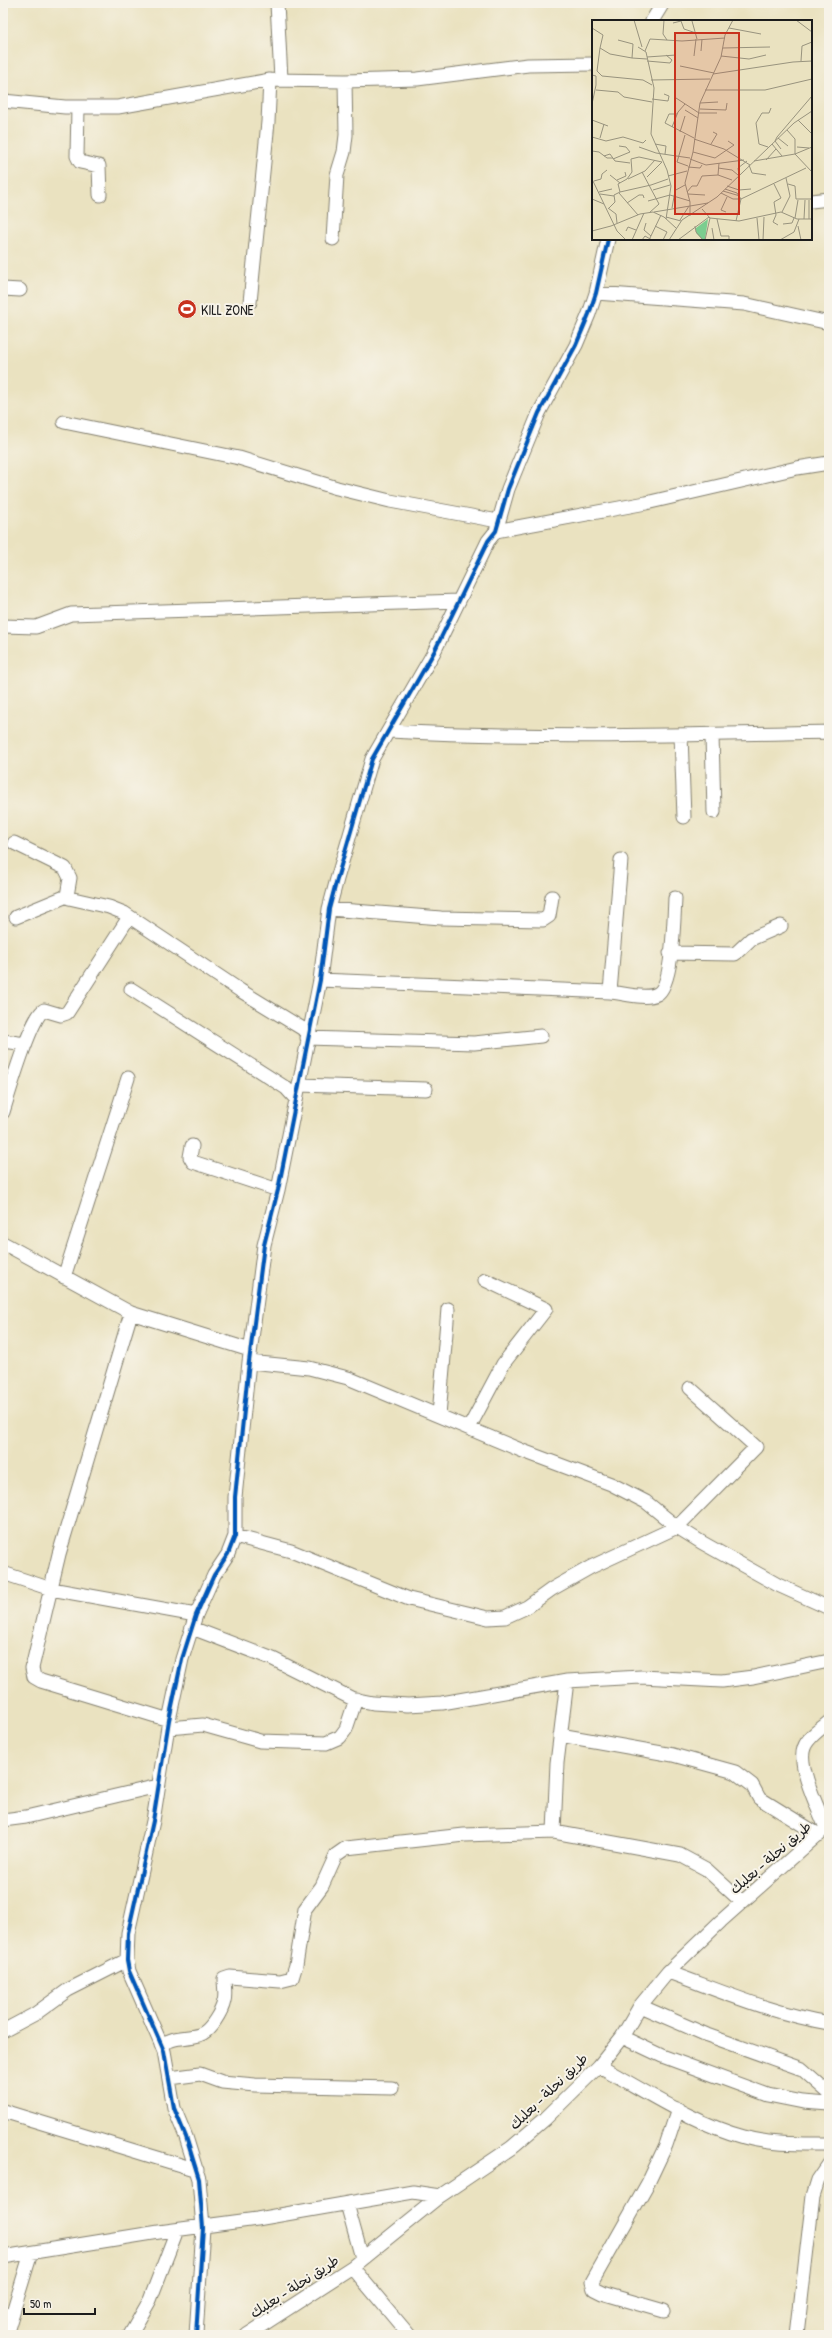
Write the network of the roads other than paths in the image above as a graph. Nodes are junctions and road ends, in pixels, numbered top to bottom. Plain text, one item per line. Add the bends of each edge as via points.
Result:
1 (277, 3) edge
2 (663, 3) edge
3 (653, 20) edge
4 (592, 64) edge
5 (276, 80) junction
6 (345, 82) junction
7 (3, 101) edge
8 (78, 108) junction
9 (100, 195) dead end
10 (829, 199) edge
11 (812, 201) edge
12 (333, 239) dead end
13 (608, 240) edge
14 (3, 289) edge
15 (20, 290) dead end
16 (596, 294) junction
17 (250, 302) dead end
18 (829, 323) edge
19 (64, 422) dead end
20 (829, 463) edge
21 (497, 526) junction
22 (458, 601) junction
23 (3, 626) edge
24 (390, 731) junction
25 (829, 732) edge
26 (712, 734) junction
27 (681, 736) junction
28 (714, 812) dead end
29 (684, 817) dead end
30 (14, 843) dead end
31 (621, 860) dead end
32 (66, 896) junction
33 (552, 898) dead end
34 (675, 898) dead end
35 (329, 909) junction
36 (16, 917) dead end
37 (129, 917) junction
38 (780, 926) dead end
39 (670, 953) junction
40 (320, 980) junction
41 (130, 989) dead end
42 (610, 992) junction
43 (308, 1035) junction
44 (541, 1036) dead end
45 (3, 1041) edge
46 (26, 1044) junction
47 (128, 1078) dead end
48 (299, 1085) junction
49 (426, 1089) dead end
50 (296, 1099) junction
51 (3, 1112) edge
52 (192, 1146) dead end
53 (278, 1190) junction
54 (3, 1243) edge
55 (64, 1277) junction
56 (485, 1280) dead end
57 (448, 1309) dead end
58 (131, 1313) junction
59 (249, 1356) junction
60 (690, 1388) dead end
61 (438, 1415) junction
62 (469, 1428) junction
63 (677, 1528) junction
64 (235, 1536) junction
65 (3, 1573) edge
66 (51, 1589) junction
67 (829, 1608) edge
68 (196, 1615) junction
69 (192, 1628) junction
70 (829, 1661) edge
71 (567, 1680) junction
72 (356, 1699) junction
73 (829, 1722) edge
74 (168, 1724) junction
75 (560, 1735) junction
76 (158, 1786) junction
77 (3, 1820) edge
78 (825, 1829) edge
79 (554, 1832) junction
80 (742, 1902) junction
81 (127, 1960) junction
82 (668, 1972) junction
83 (640, 2006) junction
84 (829, 2023) edge
85 (3, 2031) edge
86 (622, 2037) junction
87 (161, 2045) junction
88 (599, 2066) junction
89 (170, 2078) junction
90 (392, 2088) dead end
91 (829, 2093) edge
92 (829, 2104) edge
93 (678, 2108) junction
94 (3, 2111) edge
95 (829, 2144) edge
96 (829, 2164) edge
97 (197, 2170) junction
98 (440, 2196) junction
99 (347, 2204) junction
100 (203, 2228) junction
101 (177, 2230) junction
102 (32, 2253) junction
103 (3, 2257) edge
104 (357, 2263) junction
105 (664, 2311) dead end
106 (6, 2335) edge
107 (130, 2335) edge
108 (196, 2335) edge
109 (248, 2335) edge
110 (409, 2335) edge
111 (797, 2335) edge

1 - 5 street
2 - 3 street
4 - 6 street via 528,65 417,78
5 - 6 street
5 - 8 street via 118,107
5 - 17 street via 268,122
6 - 12 street via 345,139 337,175
7 - 8 street
8 - 9 street via 77,156 80,162 99,166
10 - 11 street
13 - 16 street
14 - 15 street
16 - 18 street via 744,304
16 - 21 street via 576,346 539,413 508,489
19 - 21 street via 239,458 337,488
20 - 21 street via 646,503
21 - 22 street
22 - 23 street via 71,614 36,627
22 - 24 street via 434,652
24 - 27 street
24 - 35 street via 372,759
25 - 26 street
26 - 27 street
26 - 28 street
27 - 29 street
30 - 32 street via 61,865 68,871 70,878
31 - 42 street
32 - 36 street
32 - 37 street via 109,907
33 - 35 street via 550,916 543,920 441,918
34 - 39 street
35 - 40 street
37 - 43 street
37 - 46 street via 67,1013 61,1015 44,1010 40,1012
38 - 39 street via 752,939 735,954
39 - 42 street via 666,982 657,994 647,996
40 - 42 street
40 - 43 street
41 - 50 street via 149,998 286,1088
43 - 44 street via 474,1043
43 - 48 street
45 - 46 street
46 - 51 street
47 - 55 street
48 - 49 street
48 - 50 street
50 - 53 street
52 - 53 street via 190,1157 193,1162
53 - 59 street via 264,1245
54 - 55 street
55 - 58 street
56 - 62 street via 546,1309 503,1364
57 - 61 street
58 - 59 street
58 - 66 street via 63,1540
59 - 61 street via 329,1372
59 - 64 street via 235,1497
60 - 63 street via 756,1447
61 - 62 street
62 - 63 street via 629,1492 646,1502
63 - 64 street via 591,1567 516,1613 488,1618 409,1599 290,1551
63 - 67 street via 778,1585
64 - 68 street
65 - 66 street
66 - 68 street
66 - 74 street via 33,1661 34,1677
68 - 69 street
69 - 72 street via 273,1659
69 - 74 street via 182,1659
70 - 71 street via 722,1681 642,1677
71 - 72 street via 442,1702 408,1705
71 - 75 street
72 - 74 street via 346,1729 340,1737 326,1743 260,1740 203,1725
73 - 78 street via 807,1741 802,1754
74 - 76 street
75 - 78 street via 673,1755 735,1772 752,1785 760,1798
75 - 79 street
76 - 77 street
76 - 81 street via 128,1933
78 - 80 street, طريق نحلة - بعلبك
79 - 80 street via 680,1855 706,1869
79 - 87 street via 464,1835 341,1850 336,1855 322,1886 304,1908 292,1978 280,1981 230,1977 224,1979 224,2001 208,2029 200,2035 170,2038
80 - 82 street, طريق نحلة - بعلبك
81 - 85 street via 68,1990 35,2014
81 - 87 street via 137,1994
82 - 83 street, طريق نحلة - بعلبك
82 - 84 street via 773,2010
83 - 86 street, طريق نحلة - بعلبك
83 - 91 street via 707,2035 802,2069
86 - 88 street, طريق نحلة - بعلبك
86 - 92 street via 662,2056 768,2095
87 - 89 street
88 - 93 street
88 - 98 street, طريق نحلة - بعلبك via 572,2094 511,2148
89 - 90 street via 200,2074 222,2082 255,2085
89 - 97 street via 174,2108
93 - 95 street via 709,2126 745,2138 783,2143
93 - 105 street via 666,2145 648,2183 592,2282 594,2289
94 - 97 street
96 - 111 street via 818,2180 813,2196
97 - 100 street
98 - 99 street via 413,2192
98 - 104 street, طريق نحلة - بعلبك
99 - 100 street
99 - 104 street
100 - 101 street
100 - 108 street
101 - 102 street
101 - 107 street via 150,2300
102 - 103 street
102 - 106 street
104 - 109 street, طريق نحلة - بعلبك
104 - 110 street

